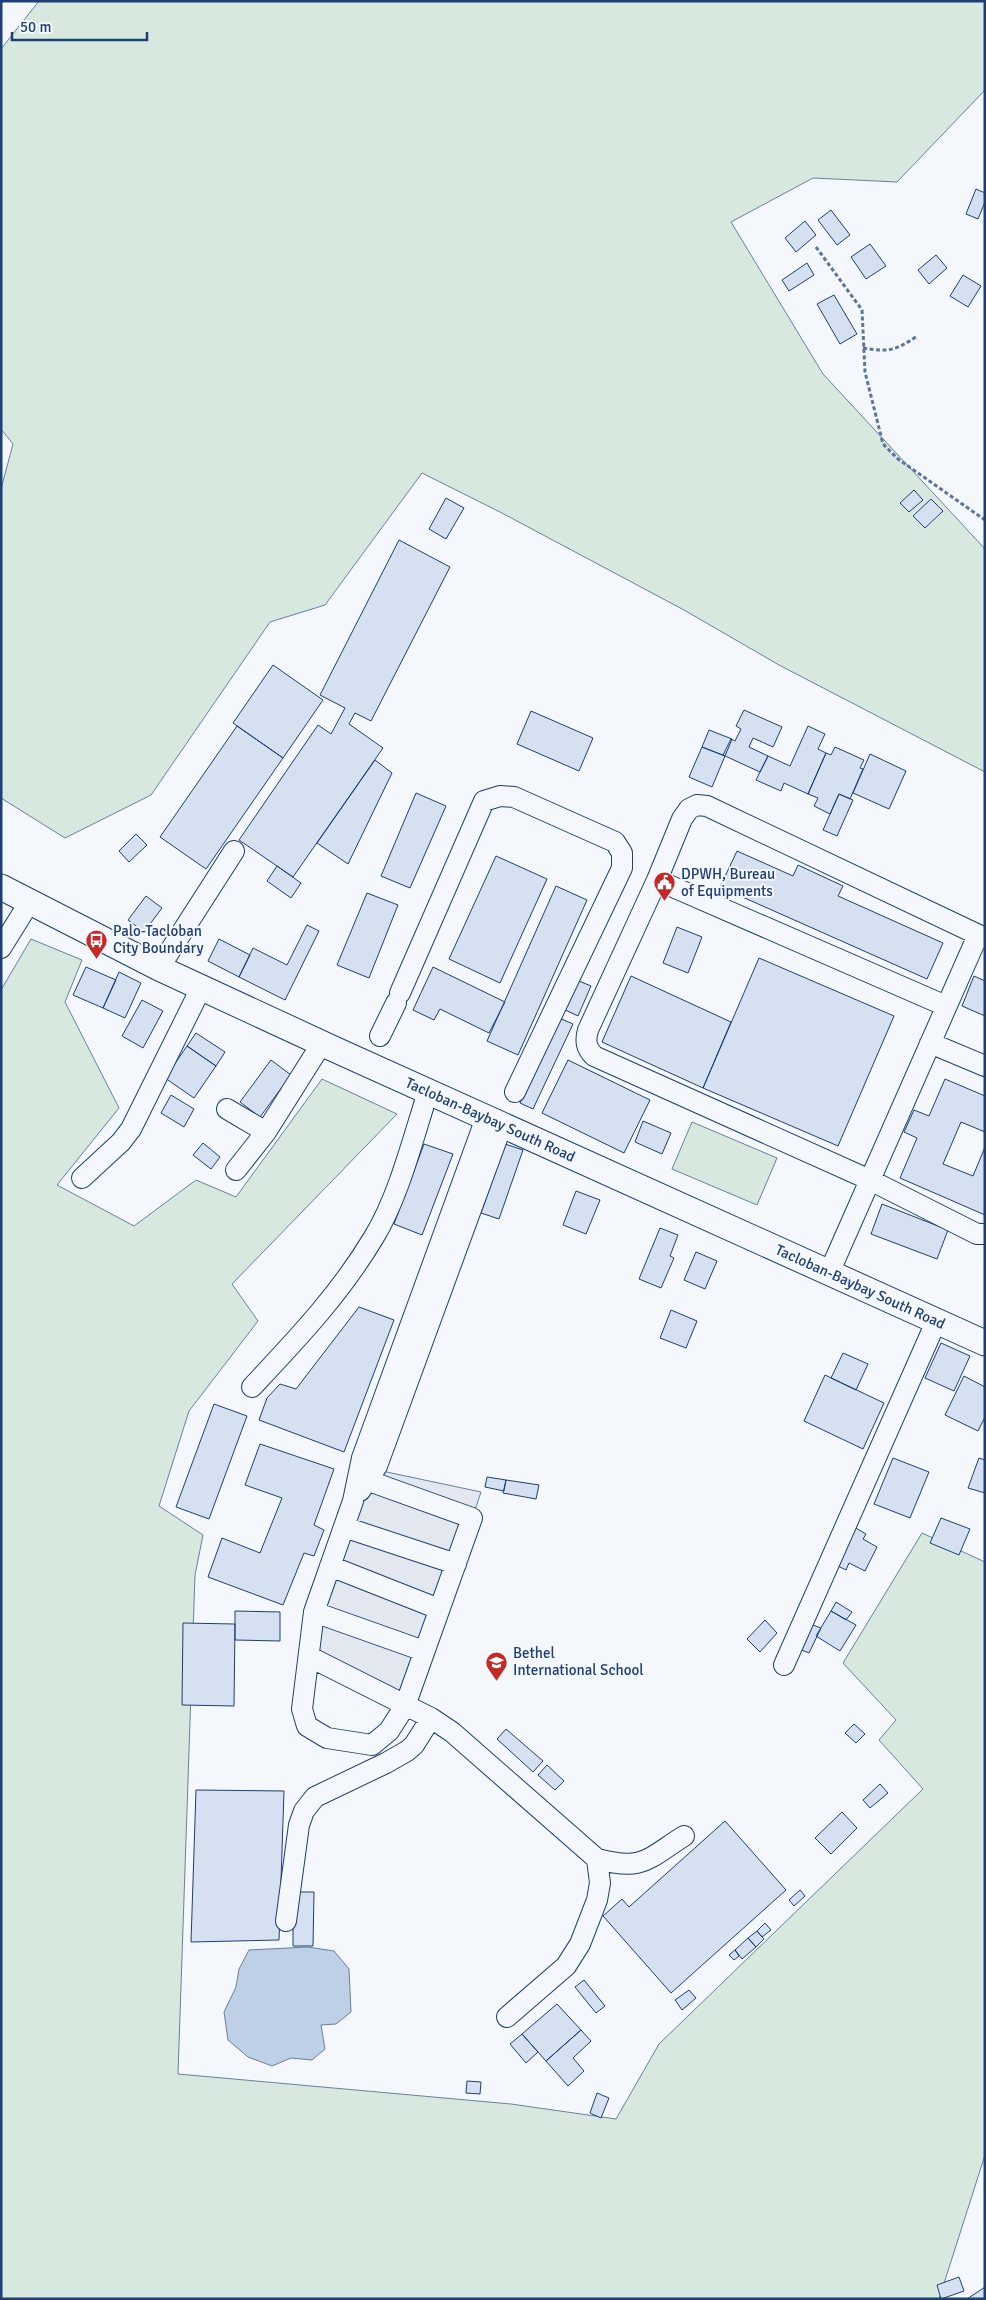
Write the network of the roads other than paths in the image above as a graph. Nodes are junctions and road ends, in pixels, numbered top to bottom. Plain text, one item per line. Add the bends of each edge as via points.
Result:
1 (234, 851) dead end
2 (658, 880) junction
3 (1, 888) edge
4 (29, 903) junction
5 (981, 936) edge
6 (4, 939) edge
7 (159, 968) junction
8 (202, 986) junction
9 (946, 1006) junction
10 (322, 1043) junction
11 (930, 1043) junction
12 (375, 1049) junction
13 (985, 1066) edge
14 (428, 1092) junction
15 (515, 1092) dead end
16 (227, 1109) dead end
17 (494, 1121) junction
18 (266, 1132) junction
19 (236, 1170) dead end
20 (82, 1178) dead end
21 (870, 1180) junction
22 (985, 1234) edge
23 (829, 1273) junction
24 (936, 1322) junction
25 (985, 1343) edge
26 (252, 1387) dead end
27 (363, 1478) junction
28 (344, 1527) junction
29 (456, 1564) junction
30 (330, 1566) junction
31 (439, 1609) junction
32 (314, 1612) junction
33 (424, 1650) junction
34 (310, 1657) junction
35 (784, 1664) dead end
36 (405, 1706) junction
37 (431, 1718) junction
38 (684, 1836) dead end
39 (597, 1859) junction
40 (286, 1921) dead end
41 (507, 2017) dead end

1 - 7 street
2 - 5 street via 688,809 696,805 707,806
2 - 9 street
2 - 21 street via 588,1030 588,1049 594,1056
3 - 4 main road, Tacloban-Baybay South Road
4 - 6 street
4 - 7 main road, Tacloban-Baybay South Road
5 - 9 street
7 - 8 main road, Tacloban-Baybay South Road
8 - 10 main road, Tacloban-Baybay South Road
8 - 20 street via 130,1129 121,1142
9 - 11 street
10 - 12 main road, Tacloban-Baybay South Road
10 - 18 street
11 - 13 street
11 - 21 street
12 - 14 main road, Tacloban-Baybay South Road
12 - 15 street via 484,801 500,796 514,797 615,842 622,853 622,868
14 - 17 main road, Tacloban-Baybay South Road
14 - 26 street via 398,1183 375,1236 327,1306
16 - 18 street
17 - 23 main road, Tacloban-Baybay South Road
17 - 27 street via 362,1458
18 - 19 street
21 - 22 street via 977,1234
21 - 23 street
23 - 24 main road, Tacloban-Baybay South Road
24 - 25 main road, Tacloban-Baybay South Road
24 - 35 street
27 - 28 street
27 - 29 street via 472,1518
28 - 29 street
28 - 30 street
29 - 31 street
30 - 31 street
30 - 32 street
31 - 33 street
32 - 33 street
32 - 34 street
33 - 36 street
34 - 36 street
34 - 36 street via 302,1709 308,1726 327,1738 372,1745 389,1730
36 - 37 street
37 - 39 street via 452,1732
37 - 40 street via 414,1745 406,1751 314,1797 304,1811 299,1826
38 - 39 street via 641,1864 620,1865
39 - 41 street via 600,1883 580,1944 566,1966

